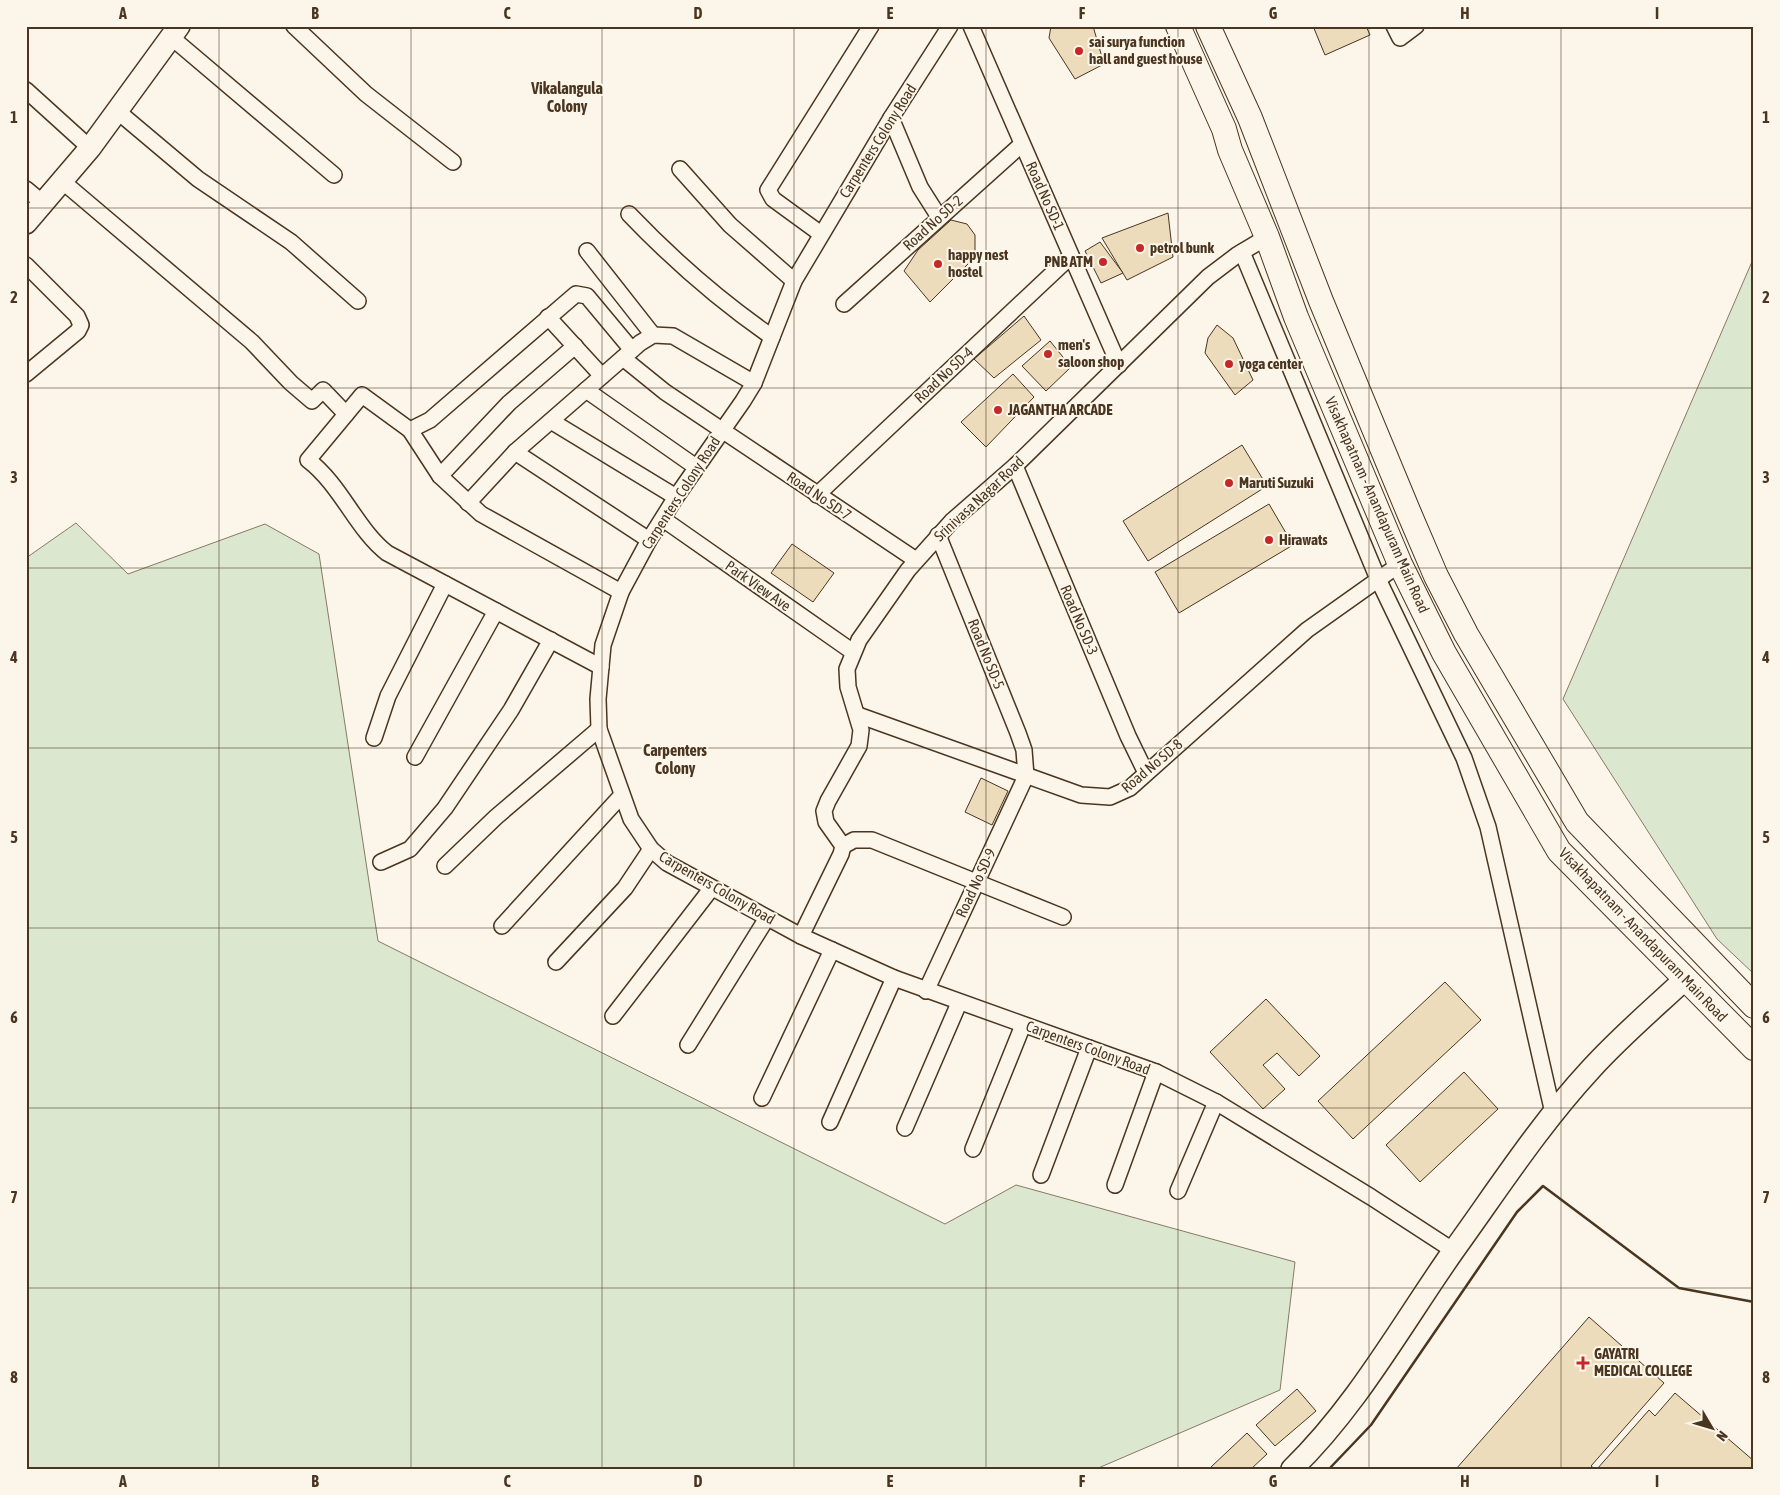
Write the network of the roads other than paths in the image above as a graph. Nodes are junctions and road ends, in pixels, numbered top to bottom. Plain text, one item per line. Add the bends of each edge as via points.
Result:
1 (294, 26) edge
2 (871, 26) edge
3 (950, 26) edge
4 (971, 26) edge
5 (1178, 26) edge
6 (1208, 26) edge
7 (1394, 26) edge
8 (1416, 26) edge
9 (175, 32) edge
10 (26, 90) edge
11 (116, 110) junction
12 (890, 118) junction
13 (1022, 144) junction
14 (90, 148) junction
15 (453, 162) dead end
16 (680, 169) dead end
17 (334, 175) dead end
18 (62, 181) junction
19 (26, 189) edge
20 (44, 204) junction
21 (629, 214) dead end
22 (939, 217) junction
23 (26, 223) edge
24 (821, 234) junction
25 (1267, 237) junction
26 (587, 251) dead end
27 (1242, 252) junction
28 (1071, 256) junction
29 (26, 265) edge
30 (794, 281) junction
31 (358, 301) dead end
32 (844, 304) dead end
33 (548, 317) junction
34 (653, 335) junction
35 (772, 337) junction
36 (574, 346) junction
37 (627, 354) junction
38 (1119, 365) junction
39 (26, 374) edge
40 (602, 376) junction
41 (754, 383) junction
42 (586, 390) junction
43 (346, 414) junction
44 (551, 421) junction
45 (410, 430) junction
46 (722, 432) junction
47 (515, 452) junction
48 (1015, 466) junction
49 (696, 467) junction
50 (440, 476) junction
51 (817, 495) junction
52 (676, 497) junction
53 (468, 503) junction
54 (663, 519) junction
55 (938, 535) junction
56 (649, 540) junction
57 (916, 560) junction
58 (1400, 564) junction
59 (1378, 579) junction
60 (445, 584) junction
61 (621, 592) junction
62 (496, 611) junction
63 (551, 640) junction
64 (853, 652) junction
65 (601, 667) junction
66 (858, 715) junction
67 (598, 729) junction
68 (374, 738) dead end
69 (415, 757) dead end
70 (1146, 773) junction
71 (1026, 776) junction
72 (621, 796) junction
73 (843, 846) junction
74 (651, 849) junction
75 (381, 862) dead end
76 (445, 866) dead end
77 (976, 884) junction
78 (711, 889) junction
79 (1063, 917) dead end
80 (768, 918) junction
81 (502, 926) dead end
82 (801, 936) junction
83 (832, 950) junction
84 (556, 962) dead end
85 (894, 978) junction
86 (1684, 980) junction
87 (926, 991) junction
88 (959, 1003) junction
89 (1754, 1006) edge
90 (613, 1016) dead end
91 (1023, 1025) junction
92 (688, 1045) dead end
93 (1089, 1048) junction
94 (1754, 1048) edge
95 (1156, 1072) junction
96 (762, 1098) dead end
97 (1216, 1102) junction
98 (1553, 1113) junction
99 (830, 1122) dead end
100 (905, 1128) dead end
101 (973, 1149) dead end
102 (1041, 1175) dead end
103 (1115, 1185) dead end
104 (1178, 1191) dead end
105 (1454, 1251) junction
106 (1292, 1469) edge

1 - 15 street via 366,94
2 - 24 street via 768,190 773,199
3 - 12 street, Carpenters Colony Road
4 - 13 street, Road No SD-1
5 - 25 main road, Visakhapatnam - Anandapuram Main Road
6 - 89 main road, Visakhapatnam - Anandapuram Main Road via 1250,118 1409,514 1466,634 1577,822
7 - 8 street via 1400,38
9 - 11 street
9 - 17 street
10 - 14 street
11 - 14 street
11 - 31 street via 198,179 291,242
12 - 22 street via 920,187
12 - 24 street, Carpenters Colony Road
13 - 22 street, Road No SD-2
13 - 28 street, Road No SD-1
14 - 18 street
16 - 30 street via 730,225
18 - 20 street
18 - 43 street via 252,342 312,401 323,390
19 - 20 street
20 - 23 street
21 - 35 street via 663,250 706,287
22 - 32 street, Road No SD-2
24 - 30 street, Carpenters Colony Road
25 - 27 street, Srinivasa Nagar Road
25 - 58 main road, Visakhapatnam - Anandapuram Main Road via 1296,317
26 - 34 street
27 - 38 street, Srinivasa Nagar Road via 1208,277
27 - 59 street
28 - 38 street, Road No SD-1
28 - 51 street, Road No SD-4
29 - 39 street via 77,316 81,325
30 - 35 street, Carpenters Colony Road
33 - 36 street
33 - 37 street, Road No SD-7 via 570,298 582,293
33 - 45 street via 430,420
34 - 37 street
34 - 41 street via 673,336
35 - 41 street, Carpenters Colony Road
36 - 40 street
36 - 50 street via 509,402
37 - 40 street
37 - 46 street, Road No SD-7 via 665,392
38 - 48 street, Srinivasa Nagar Road
40 - 42 street
41 - 46 street, Carpenters Colony Road
42 - 44 street
42 - 49 street
43 - 45 street via 362,395
43 - 60 street via 308,460 326,475 382,549
44 - 47 street
44 - 52 street
45 - 50 street
46 - 49 street, Carpenters Colony Road
46 - 51 street, Road No SD-7
47 - 53 street
47 - 56 street
48 - 55 street, Srinivasa Nagar Road
48 - 70 street, Road No SD-3
49 - 52 street, Carpenters Colony Road
50 - 53 street
51 - 57 street, Road No SD-7
52 - 54 street, Carpenters Colony Road
53 - 61 street via 481,514
54 - 56 street, Carpenters Colony Road
54 - 64 street, Park View Ave
55 - 57 street, Srinivasa Nagar Road
55 - 71 street, Road No SD-5 via 1018,733 1024,750
56 - 61 street, Carpenters Colony Road
57 - 64 street, Srinivasa Nagar Road
58 - 59 street, Road No SD-8
58 - 86 main road, Visakhapatnam - Anandapuram Main Road via 1444,653 1559,851
59 - 70 street, Road No SD-8 via 1307,630
59 - 98 street via 1464,758 1488,827
60 - 62 street
60 - 68 street via 388,696
61 - 65 street, Carpenters Colony Road via 603,645
62 - 63 street
62 - 69 street
63 - 65 street
63 - 75 street via 511,710 445,808 410,849
64 - 66 street, Srinivasa Nagar Road via 847,669 848,687
65 - 67 street, Carpenters Colony Road
66 - 71 street, Road No SD-8
66 - 73 street, Srinivasa Nagar Road via 861,730 859,746 824,811 826,822
67 - 72 street, Carpenters Colony Road
67 - 76 street
70 - 71 street, Road No SD-8 via 1121,793 1097,798
71 - 77 street, Road No SD-9
72 - 74 street, Carpenters Colony Road via 631,819
72 - 81 street
73 - 77 street via 854,840 872,840
73 - 82 street
74 - 78 street, Carpenters Colony Road
74 - 84 street via 625,888
77 - 79 street
77 - 87 street, Road No SD-9
78 - 80 street, Carpenters Colony Road
78 - 90 street
80 - 82 street, Carpenters Colony Road
80 - 92 street
82 - 83 street, Carpenters Colony Road
83 - 85 street, Carpenters Colony Road
83 - 96 street
85 - 87 street, Carpenters Colony Road
85 - 99 street
86 - 94 main road, Visakhapatnam - Anandapuram Main Road
86 - 98 street via 1591,1068
87 - 88 street, Carpenters Colony Road
88 - 91 street, Carpenters Colony Road
88 - 100 street
91 - 93 street, Carpenters Colony Road
91 - 101 street
93 - 95 street, Carpenters Colony Road
93 - 102 street
95 - 97 street, Carpenters Colony Road
95 - 103 street
97 - 104 street
97 - 105 street, Carpenters Colony Road
98 - 105 street
105 - 106 street via 1347,1405

